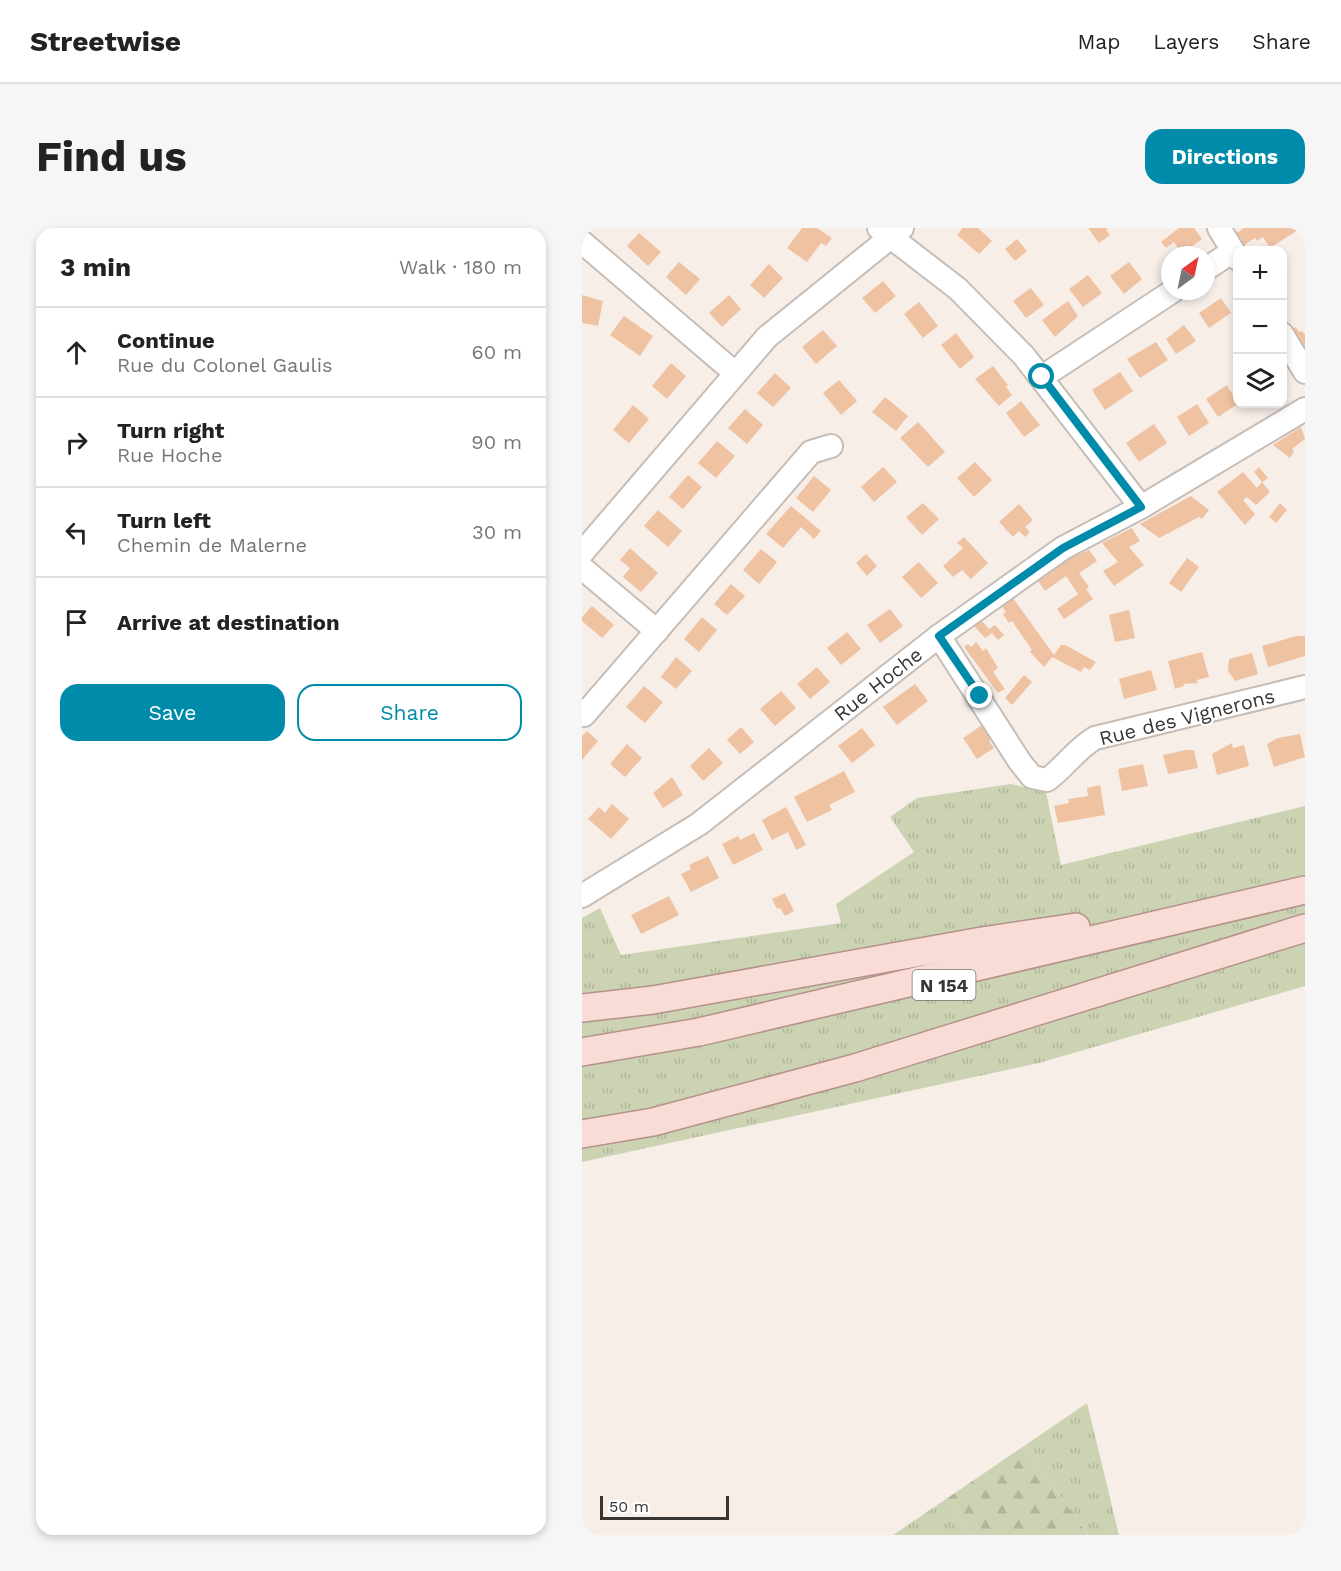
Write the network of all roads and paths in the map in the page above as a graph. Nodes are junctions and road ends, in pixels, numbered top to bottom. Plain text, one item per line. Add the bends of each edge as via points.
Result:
1 (1219, 228) edge
2 (891, 231) edge
3 (582, 242) edge
4 (1233, 252) edge
5 (1233, 256) edge
6 (582, 264) edge
7 (1215, 265) edge
8 (611, 267) junction
9 (1161, 299) edge
10 (1287, 342) edge
11 (1305, 372) edge
12 (735, 373) junction
13 (1042, 377) junction
14 (1305, 409) edge
15 (831, 446) dead end
16 (1141, 507) junction
17 (582, 553) edge
18 (582, 568) edge
19 (657, 631) junction
20 (939, 636) junction
21 (1305, 687) edge
22 (584, 715) dead end
23 (1305, 890) edge
24 (582, 896) edge
25 (1305, 900) edge
26 (1243, 904) junction
27 (1305, 928) edge
28 (582, 1008) edge
29 (582, 1052) edge
30 (582, 1062) edge
31 (582, 1134) edge

1 - 4 street
2 - 12 street via 767,337
2 - 13 street via 958,289
3 - 8 street
5 - 7 street
6 - 8 street
8 - 12 street
9 - 13 street
10 - 11 street
12 - 17 street
13 - 16 street
14 - 16 street, Rue Hoche
15 - 19 street via 811,452
16 - 20 street, Rue Hoche via 1063,548
18 - 19 street
19 - 22 street
20 - 21 street, Rue des Vignerons via 1020,762 1032,777 1047,780 1063,769 1080,746 1095,738
20 - 24 street, Rue Hoche via 699,824
23 - 26 main road, N 154
25 - 30 main road, N 154 via 689,1044
26 - 28 main road via 1186,907 654,1000
26 - 29 main road, N 154 via 699,1032
27 - 31 main road via 855,1068 653,1122

